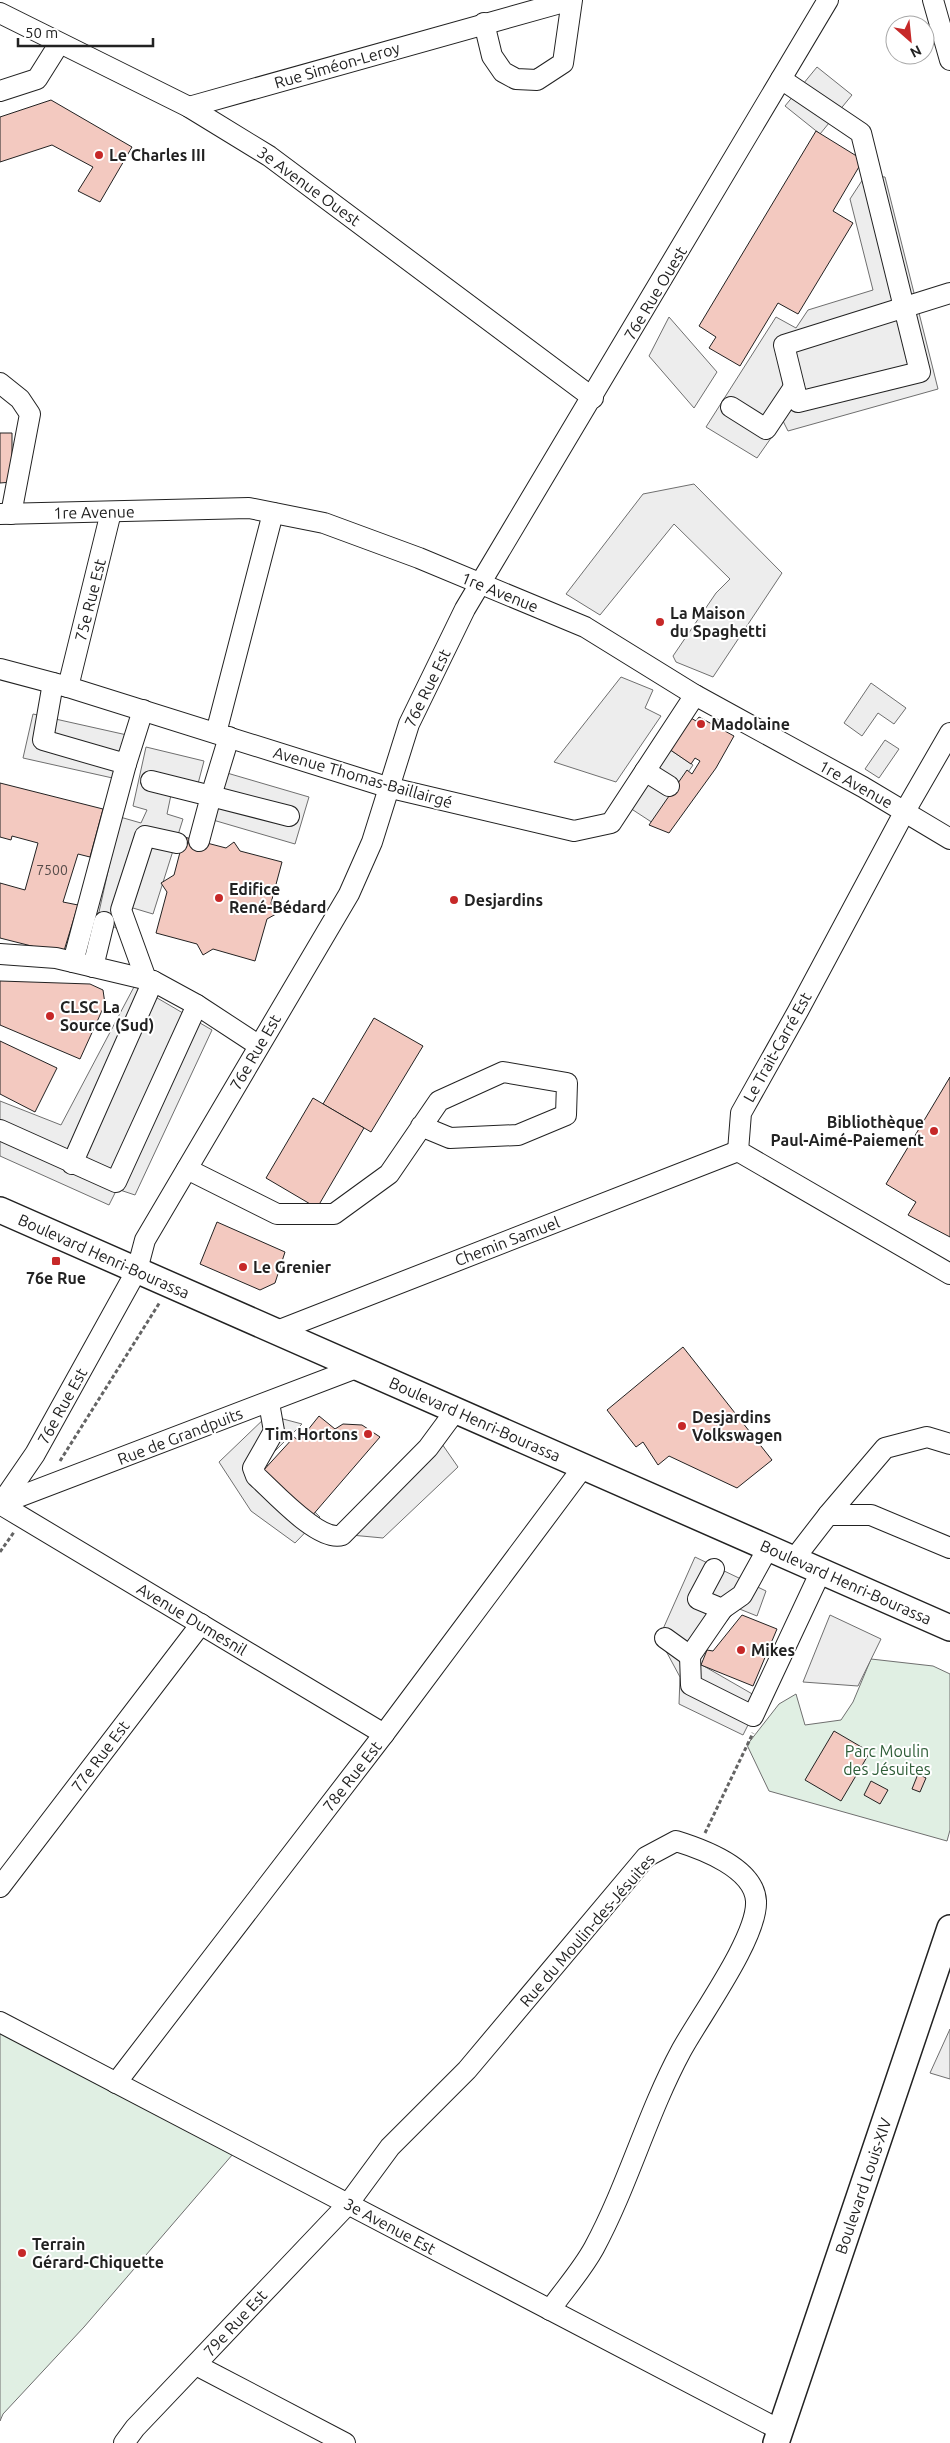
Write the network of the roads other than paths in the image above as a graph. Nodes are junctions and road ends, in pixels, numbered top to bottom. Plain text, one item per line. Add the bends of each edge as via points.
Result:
1 (571, 0) edge
2 (828, 0) edge
3 (933, 0) edge
4 (0, 13) edge
5 (484, 22) junction
6 (59, 44) junction
7 (950, 60) edge
8 (781, 80) junction
9 (0, 91) edge
10 (189, 107) junction
11 (950, 293) edge
12 (904, 309) junction
13 (0, 383) edge
14 (794, 387) junction
15 (592, 398) junction
16 (732, 407) dead end
17 (111, 512) junction
18 (273, 513) junction
19 (5, 514) edge
20 (480, 585) junction
21 (0, 669) edge
22 (60, 685) junction
23 (695, 694) junction
24 (142, 710) junction
25 (950, 733) edge
26 (222, 735) junction
27 (126, 764) junction
28 (644, 771) junction
29 (151, 781) dead end
30 (669, 786) dead end
31 (387, 787) junction
32 (211, 796) junction
33 (904, 811) junction
34 (289, 816) dead end
35 (950, 839) edge
36 (200, 841) dead end
37 (177, 843) dead end
38 (104, 922) dead end
39 (0, 954) edge
40 (73, 962) junction
41 (93, 967) junction
42 (150, 980) junction
43 (197, 1004) junction
44 (258, 1045) junction
45 (421, 1126) junction
46 (0, 1130) edge
47 (738, 1152) junction
48 (72, 1164) junction
49 (187, 1169) junction
50 (0, 1210) edge
51 (137, 1270) junction
52 (950, 1274) edge
53 (277, 1331) junction
54 (359, 1367) junction
55 (269, 1403) junction
56 (456, 1410) junction
57 (950, 1444) edge
58 (584, 1466) junction
59 (0, 1504) edge
60 (828, 1515) junction
61 (768, 1548) junction
62 (950, 1548) edge
63 (794, 1559) junction
64 (714, 1569) dead end
65 (821, 1571) junction
66 (723, 1608) junction
67 (948, 1621) edge
68 (200, 1624) junction
69 (665, 1638) dead end
70 (690, 1656) junction
71 (384, 1734) junction
72 (0, 1888) edge
73 (950, 1928) edge
74 (0, 2022) edge
75 (116, 2083) junction
76 (348, 2204) junction
77 (550, 2310) junction
78 (196, 2365) junction
79 (778, 2436) edge
80 (124, 2443) edge
81 (345, 2443) edge

1 - 5 street, Rue Siméon-Leroy
1 - 5 street, Rue Siméon-Leroy via 562,63 537,80 516,79 503,72 492,56
2 - 8 street, 76e Rue Ouest
3 - 7 street
4 - 6 street, 3e Avenue Ouest
5 - 10 street, Rue Siméon-Leroy
6 - 9 street via 37,79
6 - 10 street, 3e Avenue Ouest
8 - 12 street via 862,133
8 - 15 street, 76e Rue Ouest
10 - 15 street, 3e Avenue Ouest via 269,156 321,193
11 - 12 street
12 - 14 street via 784,345
12 - 14 street via 920,372 798,402
13 - 19 street via 20,399 30,414
14 - 16 street via 766,429
15 - 20 street, 76e Rue Ouest
17 - 18 street, 1re Avenue via 249,508
17 - 19 street, 1re Avenue
17 - 22 street, 75e Rue Est
18 - 20 street, 1re Avenue via 324,523
18 - 26 street
20 - 23 street, 1re Avenue via 586,627
20 - 31 street, 76e Rue Est via 409,724
21 - 22 street, Avenue Thomas-Baillairgé
22 - 24 street, Avenue Thomas-Baillairgé
22 - 27 street, 75e Rue Est via 43,740
23 - 28 street, Avenue Thomas-Baillairgé
23 - 33 street, 1re Avenue
24 - 26 street, Avenue Thomas-Baillairgé
24 - 27 street
25 - 33 street, Le Trait-Carré Est
26 - 31 street, Avenue Thomas-Baillairgé
26 - 32 street
27 - 40 street
28 - 30 street
28 - 31 street, Avenue Thomas-Baillairgé via 611,823 574,831
29 - 32 street
31 - 44 street, 76e Rue Est via 372,842 349,894
32 - 34 street
32 - 36 street
33 - 35 street, 1re Avenue
33 - 47 street, Le Trait-Carré Est via 740,1113
37 - 42 street via 146,836 121,910
38 - 41 street
39 - 40 street
40 - 41 street
41 - 42 street
42 - 43 street
42 - 48 street
43 - 44 street
43 - 48 street via 116,1182
44 - 49 street, 76e Rue Est
45 - 45 street via 450,1138 518,1135 566,1115 567,1083 502,1072 439,1101
45 - 49 street via 389,1174 334,1214 277,1214
46 - 48 street
47 - 52 street
47 - 53 street, Chemin Samuel
49 - 51 street, 76e Rue Est via 145,1240
50 - 51 main road, Boulevard Henri-Bourassa
51 - 53 main road, Boulevard Henri-Bourassa
51 - 59 street, 76e Rue Est via 35,1454
53 - 54 main road, Boulevard Henri-Bourassa
54 - 55 street, Rue de Grandpuits
54 - 56 main road, Boulevard Henri-Bourassa
55 - 56 street via 274,1431 254,1468 256,1476 312,1526 336,1537 342,1535 428,1448
55 - 59 street, Rue de Grandpuits
56 - 58 main road, Boulevard Henri-Bourassa
57 - 60 street via 927,1437 885,1448
58 - 61 main road, Boulevard Henri-Bourassa
58 - 71 street, 78e Rue Est
59 - 68 street, Avenue Dumesnil
60 - 62 street via 871,1515
60 - 63 street
61 - 63 main road, Boulevard Henri-Bourassa
61 - 66 street via 742,1595
63 - 65 main road, Boulevard Henri-Bourassa
64 - 66 street via 698,1599
65 - 67 main road, Boulevard Henri-Bourassa
65 - 70 street via 753,1716 692,1685
66 - 70 street
68 - 71 street, Avenue Dumesnil
68 - 72 street, 77e Rue Est
69 - 70 street
71 - 75 street, 78e Rue Est
73 - 79 main road, Boulevard Louis-XIV
74 - 75 street, 3e Avenue Est
75 - 76 street, 3e Avenue Est
76 - 77 street, 3e Avenue Est
76 - 77 street, Rue du Moulin-des-Jésuites via 390,2147 467,2070 646,1857 676,1841 698,1848 738,1869 749,1882 756,1899 755,1917 746,1941 680,2052 594,2249
76 - 78 street, 79e Rue Est
77 - 79 street, 3e Avenue Est
78 - 80 street, 79e Rue Est
78 - 81 street

